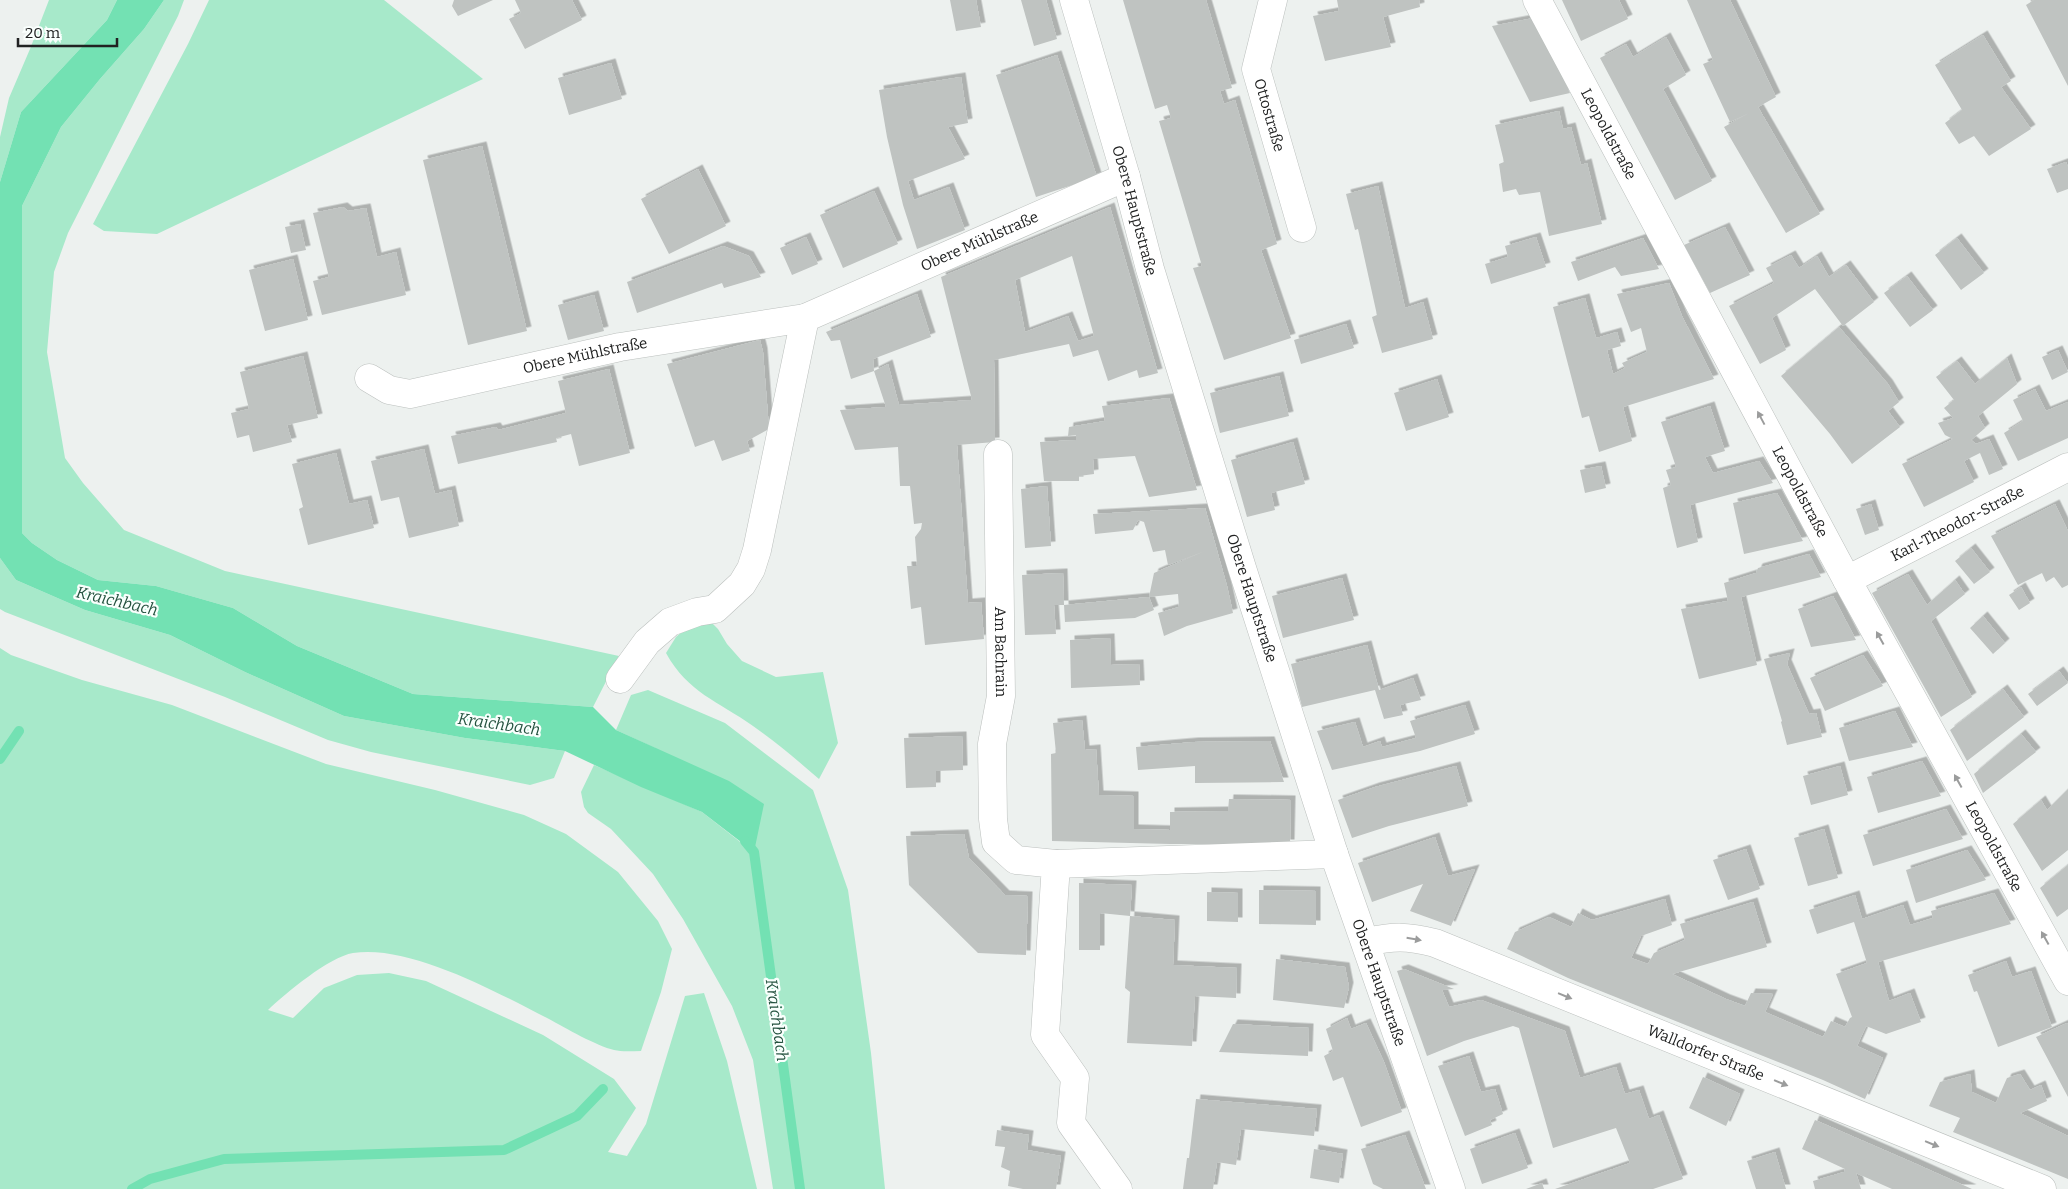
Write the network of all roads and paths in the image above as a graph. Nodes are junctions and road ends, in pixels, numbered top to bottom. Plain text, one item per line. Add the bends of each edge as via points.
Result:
1 (1074, 0) edge
2 (1273, 0) edge
3 (1538, 0) edge
4 (1126, 177) junction
5 (1302, 228) dead end
6 (805, 318) junction
7 (369, 378) dead end
8 (998, 454) dead end
9 (2068, 467) edge
10 (1847, 580) junction
11 (620, 679) dead end
12 (1334, 854) junction
13 (1056, 864) junction
14 (1366, 942) junction
15 (2068, 981) edge
16 (1118, 1189) edge
17 (1451, 1189) edge
18 (2042, 1189) edge

1 - 4 street, Obere Hauptstraße
2 - 5 street, Ottostraße via 1256,69
10 -> 3 street, Leopoldstraße
4 - 6 street, Obere Mühlstraße
4 - 12 street, Obere Hauptstraße via 1183,378
6 - 7 street, Obere Mühlstraße via 620,347 410,394 389,390
6 - 11 street via 751,570 742,584 715,609 670,622 647,642
8 - 13 street, Am Bachrain via 1001,696 992,744 996,842 1016,860
9 - 10 street, Karl-Theodor-Straße
15 -> 10 street, Leopoldstraße
12 - 13 street, Am Bachrain
12 - 14 street, Obere Hauptstraße
13 - 16 street via 1045,1035 1075,1078 1071,1123
14 - 17 street, Obere Hauptstraße
14 -> 18 street, Walldorfer Straße via 1411,937 1435,944

